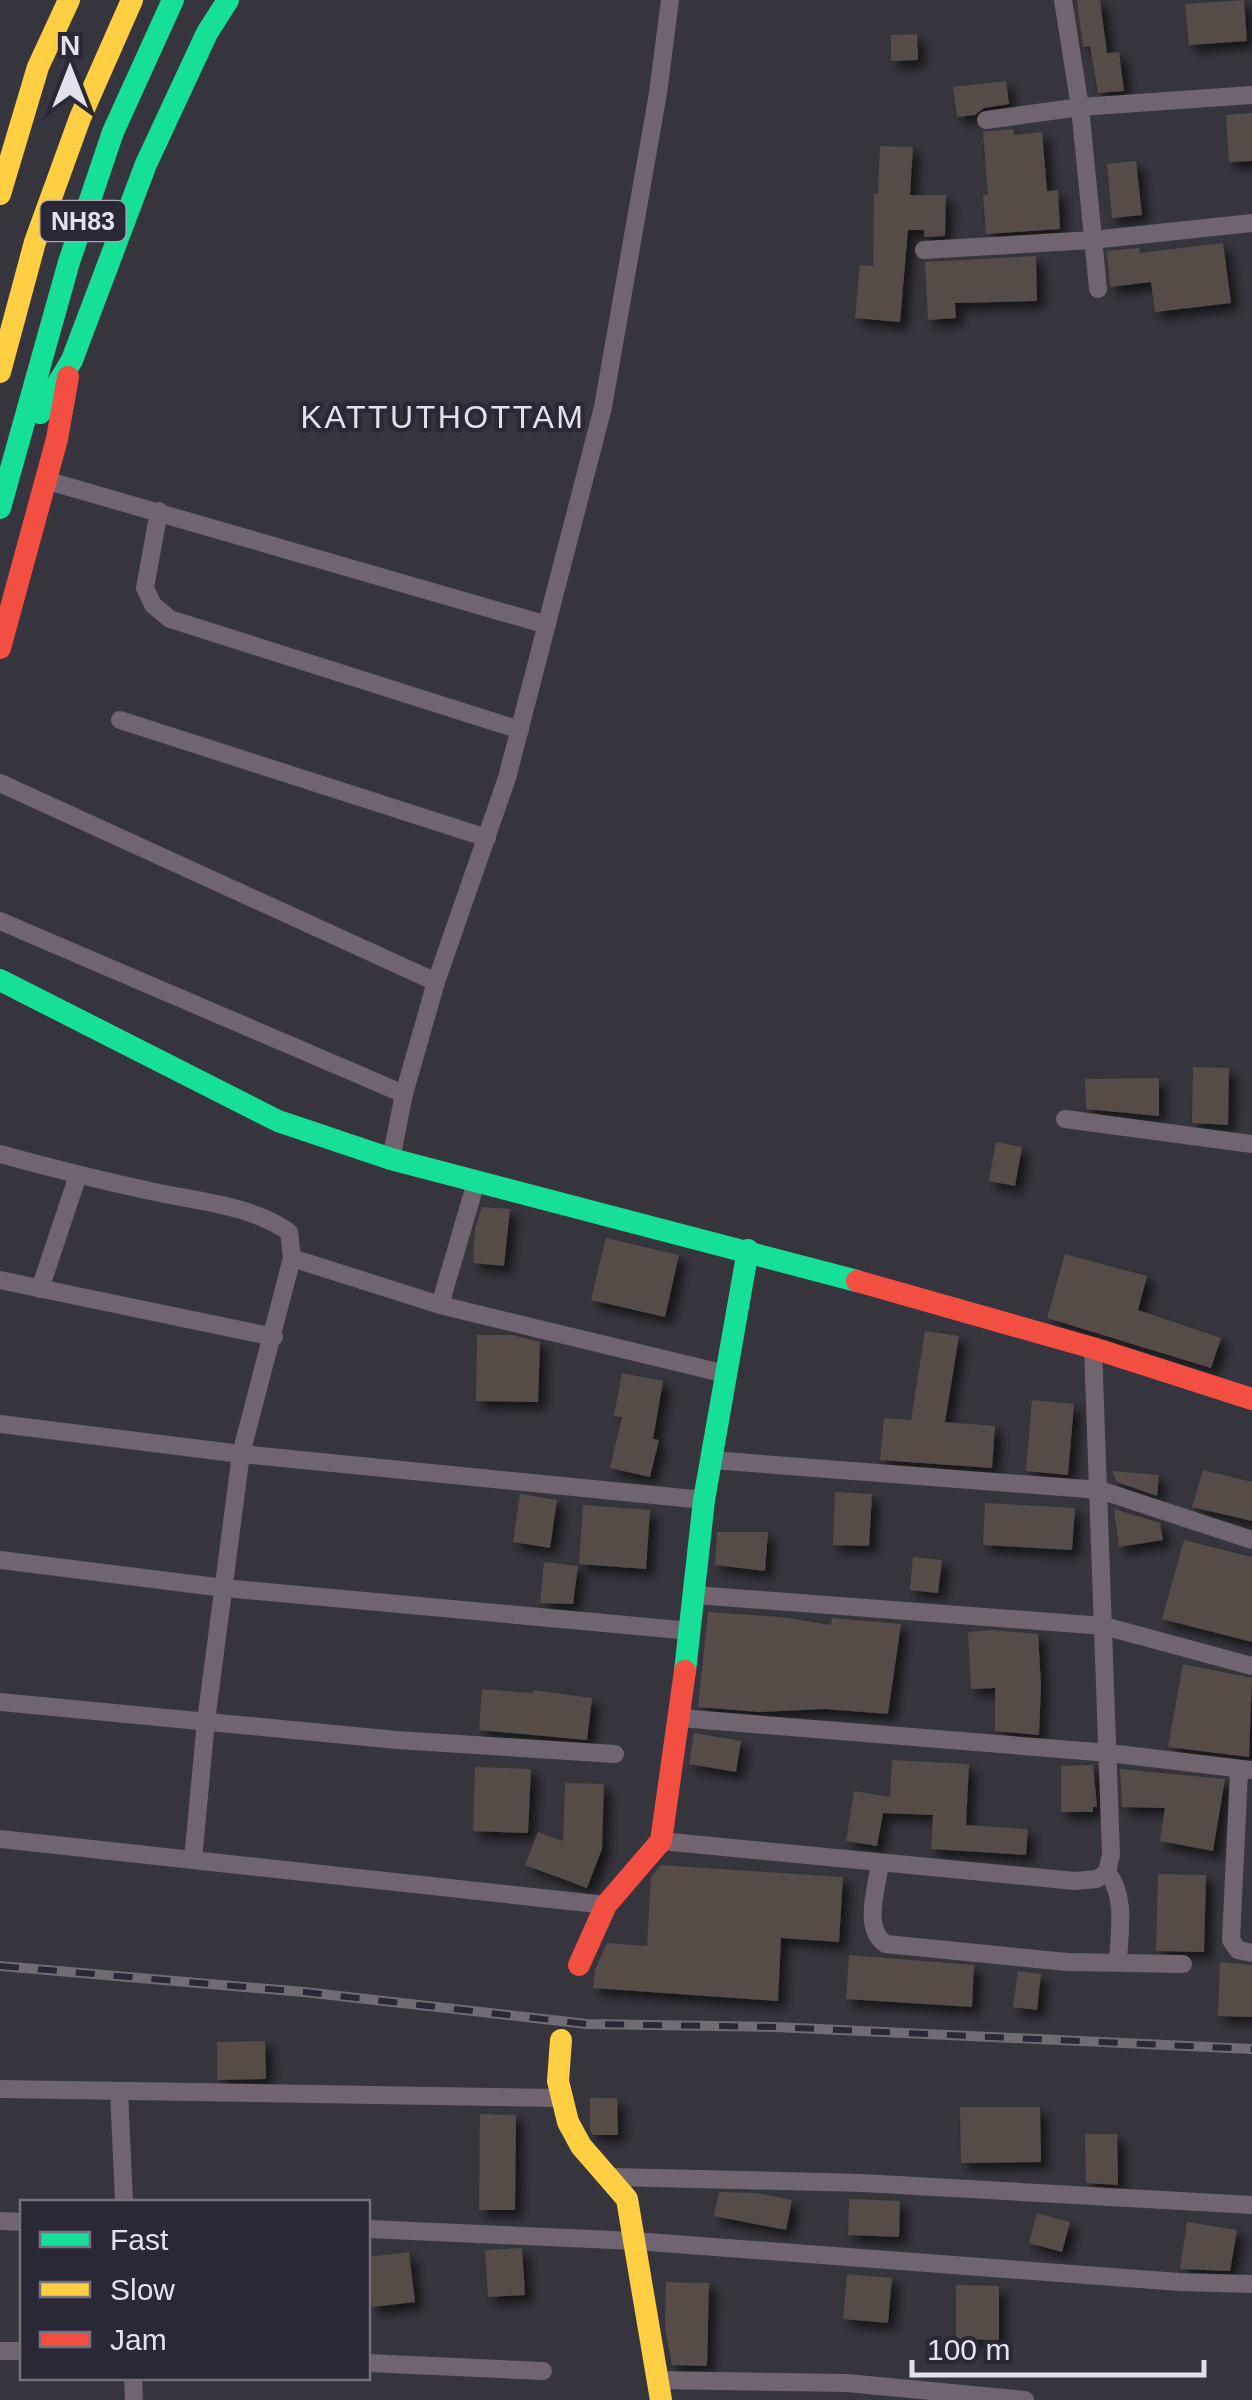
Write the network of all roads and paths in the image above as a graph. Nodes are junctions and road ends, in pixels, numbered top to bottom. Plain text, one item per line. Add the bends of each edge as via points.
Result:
1 (69, 0) edge
2 (132, 0) edge
3 (173, 0) edge
4 (228, 0) edge
5 (670, 0) edge
6 (1063, 0) edge
7 (1252, 95) edge
8 (1080, 108) junction
9 (986, 120) dead end
10 (4, 159) edge
11 (0, 194) edge
12 (1252, 223) edge
13 (1092, 240) junction
14 (924, 250) dead end
15 (1098, 288) dead end
16 (72, 360) junction
17 (0, 372) edge
18 (17, 452) junction
19 (46, 480) junction
20 (0, 508) edge
21 (159, 511) junction
22 (547, 626) junction
23 (0, 648) edge
24 (120, 720) dead end
25 (520, 730) junction
26 (0, 783) edge
27 (487, 838) junction
28 (0, 921) edge
29 (0, 980) edge
30 (436, 982) junction
31 (404, 1094) junction
32 (1065, 1119) dead end
33 (1252, 1144) edge
34 (0, 1154) edge
35 (391, 1159) junction
36 (78, 1176) junction
37 (476, 1182) junction
38 (748, 1250) junction
39 (292, 1258) junction
40 (0, 1280) edge
41 (40, 1289) junction
42 (440, 1305) junction
43 (274, 1337) junction
44 (1093, 1348) junction
45 (726, 1374) junction
46 (1252, 1399) edge
47 (0, 1424) edge
48 (242, 1454) junction
49 (711, 1460) junction
50 (1100, 1490) junction
51 (704, 1500) junction
52 (1252, 1540) edge
53 (0, 1560) edge
54 (224, 1588) junction
55 (695, 1596) junction
56 (1104, 1626) junction
57 (691, 1631) junction
58 (1252, 1666) edge
59 (0, 1702) edge
60 (680, 1718) junction
61 (206, 1721) junction
62 (1109, 1753) junction
63 (615, 1754) dead end
64 (1245, 1770) edge
65 (0, 1839) edge
66 (661, 1840) junction
67 (193, 1860) junction
68 (880, 1863) junction
69 (1107, 1872) junction
70 (606, 1904) junction
71 (1252, 1953) edge
72 (1118, 1962) junction
73 (1182, 1964) dead end
74 (579, 1966) dead end
75 (562, 2040) dead end
76 (0, 2089) edge
77 (119, 2090) junction
78 (560, 2098) junction
79 (612, 2177) junction
80 (124, 2200) edge
81 (1252, 2205) edge
82 (370, 2229) edge
83 (635, 2241) junction
84 (1252, 2284) edge
85 (370, 2363) edge
86 (544, 2371) dead end
87 (659, 2390) edge
88 (1025, 2400) edge

1 - 10 main road
2 - 17 main road, NH83 via 35,242
3 - 18 main road, NH83 via 113,132
4 - 16 main road via 146,164
5 - 22 street via 603,407
6 - 8 street
7 - 8 street
8 - 9 street
8 - 13 street
10 - 11 main road
12 - 13 street
13 - 14 street
13 - 15 street
16 - 18 main road
16 - 19 main road
18 - 20 main road, NH83
19 - 21 street
19 - 23 main road
21 - 22 street
21 - 25 street via 145,588 170,619
22 - 25 street
24 - 27 street
25 - 27 street
26 - 30 street
27 - 30 street
28 - 31 street
29 - 35 main road via 278,1121
30 - 31 street
31 - 35 street
32 - 33 street
34 - 36 street
35 - 37 main road
36 - 39 street via 272,1220 289,1232
36 - 41 street
37 - 38 main road
37 - 42 street
38 - 44 main road
38 - 45 main road
39 - 42 street
39 - 43 street
40 - 41 street
41 - 43 street
42 - 45 street
43 - 48 street
44 - 46 main road
44 - 50 street
45 - 49 main road
47 - 48 street
48 - 51 street
48 - 54 street
49 - 50 street
49 - 51 main road
50 - 52 street
50 - 56 street
51 - 55 main road
53 - 54 street
54 - 57 street
54 - 61 street
55 - 56 street
55 - 57 main road
56 - 58 street
56 - 62 street
57 - 60 main road
59 - 61 street
60 - 62 street
60 - 66 main road
61 - 63 street
61 - 67 street
62 - 64 street
62 - 69 street
64 - 71 street via 1231,1940
65 - 67 street
66 - 68 street
66 - 70 main road
67 - 70 street
68 - 69 street via 1074,1881 1097,1880
68 - 72 street via 872,1927 886,1944
69 - 72 street via 1120,1901
70 - 74 main road
72 - 73 street
75 - 78 main road
76 - 77 street
77 - 78 street
77 - 80 street
78 - 79 main road via 580,2144
79 - 81 street
79 - 83 main road via 627,2199
82 - 83 street
83 - 84 street
83 - 87 main road
85 - 86 street
87 - 88 street via 847,2383

